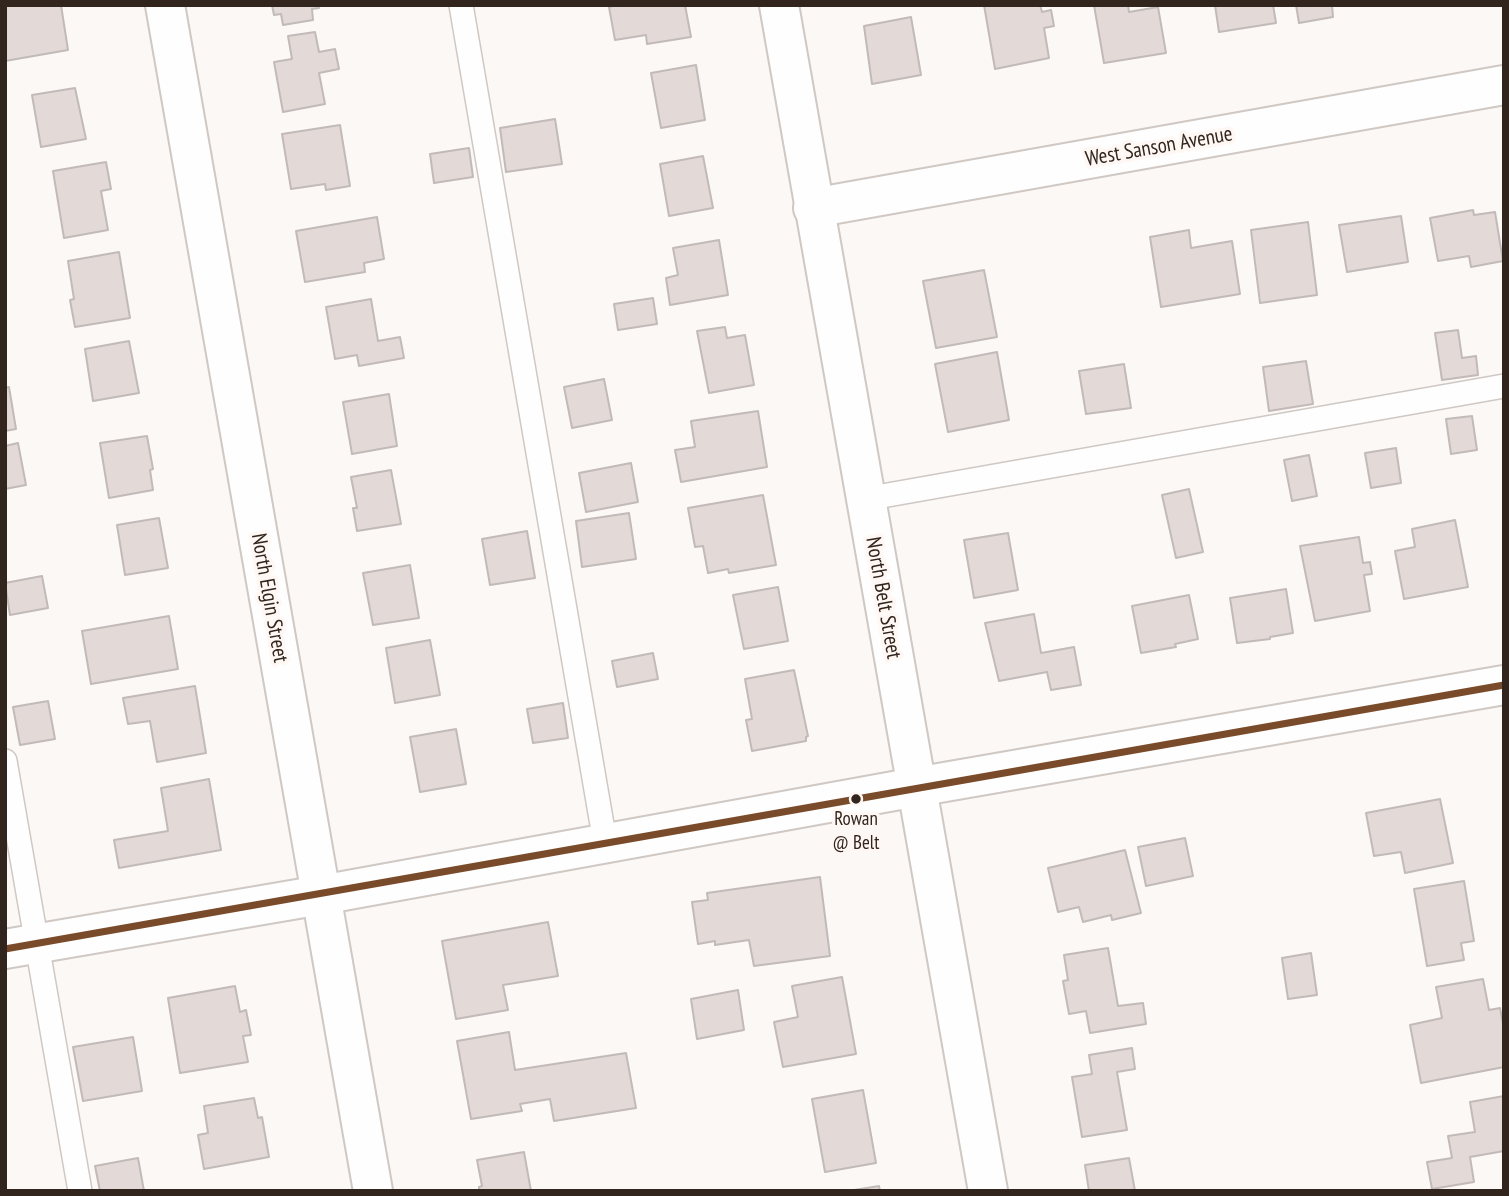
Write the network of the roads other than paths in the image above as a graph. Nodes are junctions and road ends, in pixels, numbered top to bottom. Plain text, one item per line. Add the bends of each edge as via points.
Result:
1 (165, 5) edge
2 (461, 5) edge
3 (779, 5) edge
4 (1504, 85) edge
5 (813, 208) junction
6 (1504, 386) edge
7 (865, 499) junction
8 (1504, 685) edge
9 (5, 761) edge
10 (916, 786) junction
11 (605, 842) junction
12 (321, 895) junction
13 (22, 946) edge
14 (80, 1191) edge
15 (373, 1191) edge
16 (988, 1191) edge

1 - 12 street, North Elgin Street
2 - 11 lane
3 - 5 street, North Belt Street
4 - 5 street, West Sanson Avenue
5 - 7 street, North Belt Street
6 - 7 lane
7 - 10 street, North Belt Street
8 - 10 street
9 - 13 lane
10 - 11 street
10 - 16 street, North Belt Street
11 - 12 street
12 - 13 street
12 - 15 street, North Elgin Street
13 - 14 lane

